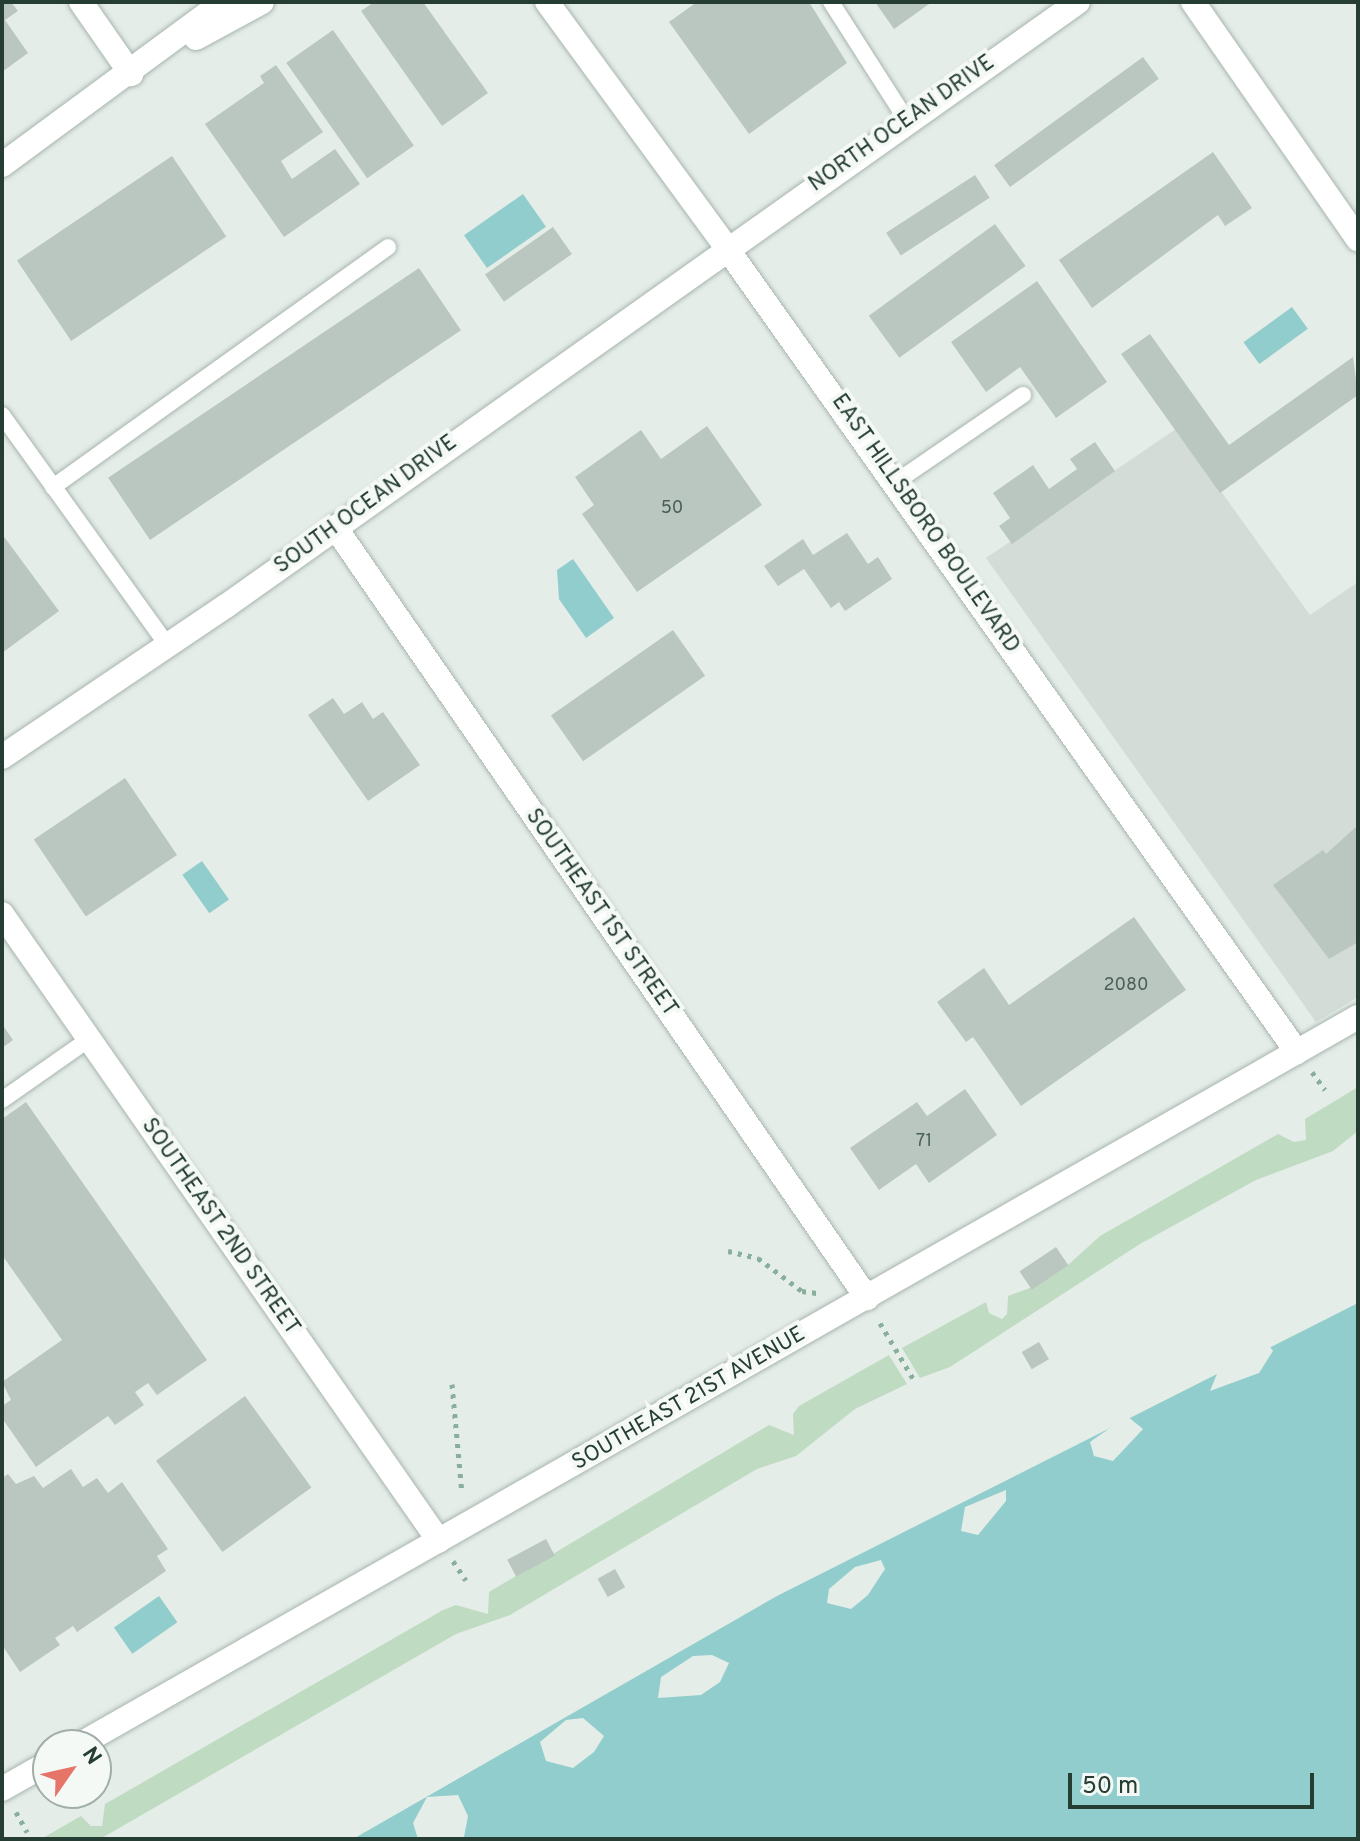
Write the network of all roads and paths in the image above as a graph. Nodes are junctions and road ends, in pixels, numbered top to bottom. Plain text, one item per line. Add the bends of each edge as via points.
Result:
1 (81, 2) edge
2 (223, 2) edge
3 (262, 2) edge
4 (547, 2) edge
5 (831, 2) edge
6 (1078, 2) edge
7 (1193, 2) edge
8 (131, 74) junction
9 (907, 121) junction
10 (2, 165) edge
11 (1358, 239) edge
12 (388, 247) dead end
13 (726, 247) junction
14 (1023, 395) dead end
15 (2, 415) edge
16 (896, 482) junction
17 (53, 487) junction
18 (335, 527) junction
19 (167, 645) junction
20 (2, 757) edge
21 (2, 914) edge
22 (1358, 1017) edge
23 (89, 1039) junction
24 (1297, 1052) junction
25 (2, 1100) edge
26 (728, 1251) dead end
27 (867, 1298) junction
28 (889, 1341) dead end
29 (914, 1380) dead end
30 (452, 1384) dead end
31 (439, 1541) junction
32 (107, 1729) edge
33 (32, 1772) edge
34 (2, 1788) edge

1 - 8 street
2 - 8 street
3 - 8 street
4 - 13 street, EAST HILLSBORO BOULEVARD
5 - 9 lane
6 - 9 street, NORTH OCEAN DRIVE
7 - 11 street
8 - 10 street
9 - 13 street, NORTH OCEAN DRIVE
12 - 17 lane
13 - 16 street, EAST HILLSBORO BOULEVARD
13 - 18 street, SOUTH OCEAN DRIVE
14 - 16 lane
15 - 17 lane
16 - 24 street, EAST HILLSBORO BOULEVARD
17 - 19 lane
18 - 19 street, SOUTH OCEAN DRIVE
18 - 27 street, SOUTHEAST 1ST STREET
19 - 20 street, SOUTH OCEAN DRIVE
21 - 23 street, SOUTHEAST 2ND STREET
22 - 24 street, SOUTHEAST 21ST AVENUE
23 - 25 lane
23 - 31 street, SOUTHEAST 2ND STREET
24 - 27 street, SOUTHEAST 21ST AVENUE
26 - 27 path via 758,1258 802,1291
27 - 31 street, SOUTHEAST 21ST AVENUE
28 - 29 path
30 - 31 path via 464,1489
31 - 32 street, SOUTHEAST 21ST AVENUE
33 - 34 street

